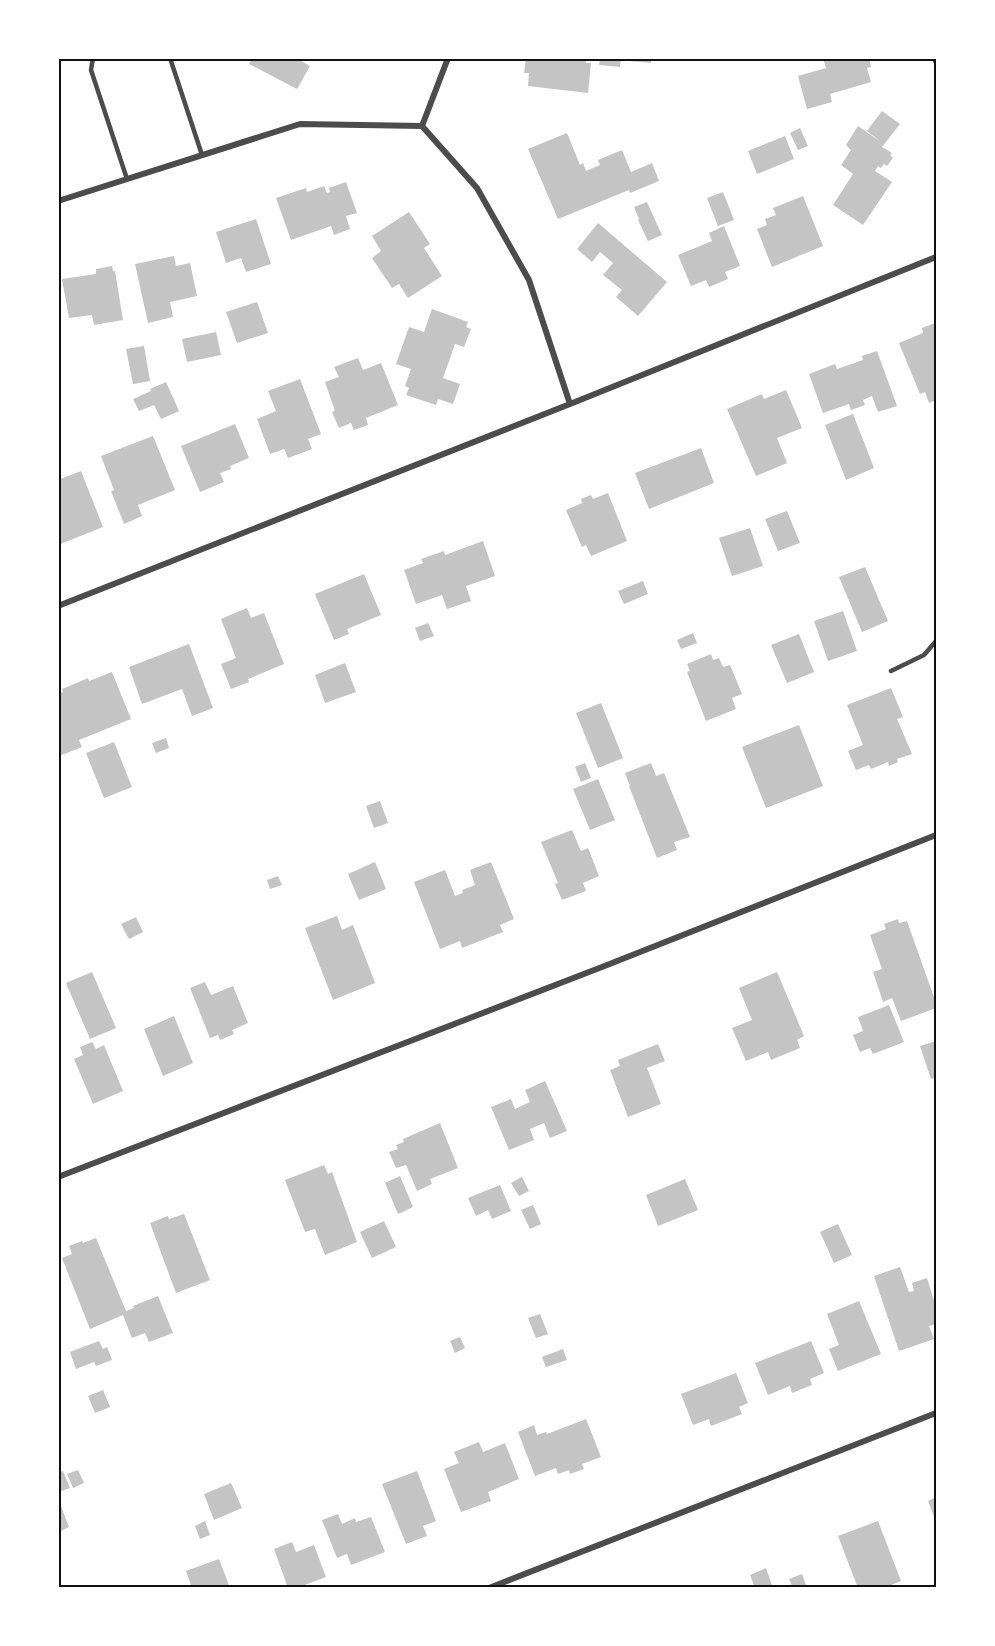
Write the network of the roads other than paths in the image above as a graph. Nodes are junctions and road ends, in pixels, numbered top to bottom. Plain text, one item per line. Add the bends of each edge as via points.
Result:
1 (93, 58) edge
2 (170, 58) edge
3 (448, 58) edge
4 (422, 126) junction
5 (202, 155) junction
6 (127, 179) junction
7 (58, 201) edge
8 (936, 257) edge
9 (570, 404) junction
10 (58, 606) edge
11 (936, 641) edge
12 (891, 671) dead end
13 (936, 835) edge
14 (58, 1177) edge
15 (936, 1413) edge
16 (489, 1587) edge

1 - 6 lane via 91,70
2 - 5 lane
3 - 4 street
4 - 5 street via 300,124
4 - 9 street via 477,188 529,280
5 - 6 street
6 - 7 street
8 - 9 street
9 - 10 street
11 - 12 lane via 924,655
13 - 14 street
15 - 16 street

